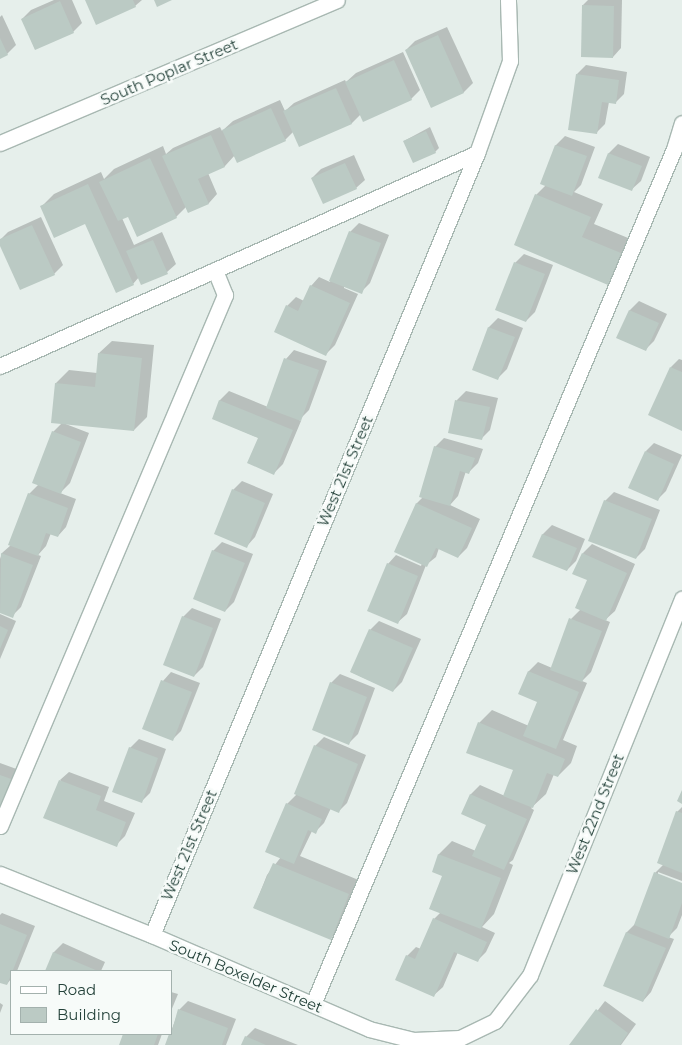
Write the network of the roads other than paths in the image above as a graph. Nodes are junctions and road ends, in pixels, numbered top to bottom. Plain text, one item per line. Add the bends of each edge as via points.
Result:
1 (338, 0) edge
2 (508, 0) edge
3 (682, 123) edge
4 (0, 143) edge
5 (478, 153) junction
6 (215, 270) junction
7 (0, 366) edge
8 (682, 599) edge
9 (0, 826) edge
10 (0, 874) edge
11 (152, 935) junction
12 (313, 1004) junction
13 (495, 1021) joint

1 - 4 street, South Poplar Street
2 - 5 street, West 21st Street via 510,61
3 - 12 street via 674,149
5 - 6 street
5 - 11 street, West 21st Street
6 - 7 street
6 - 9 street via 224,295
8 - 13 street, West 22nd Street via 530,975
10 - 11 street, South Boxelder Street
11 - 12 street, South Boxelder Street
12 - 13 street, South Boxelder Street via 369,1030 413,1040 460,1038

